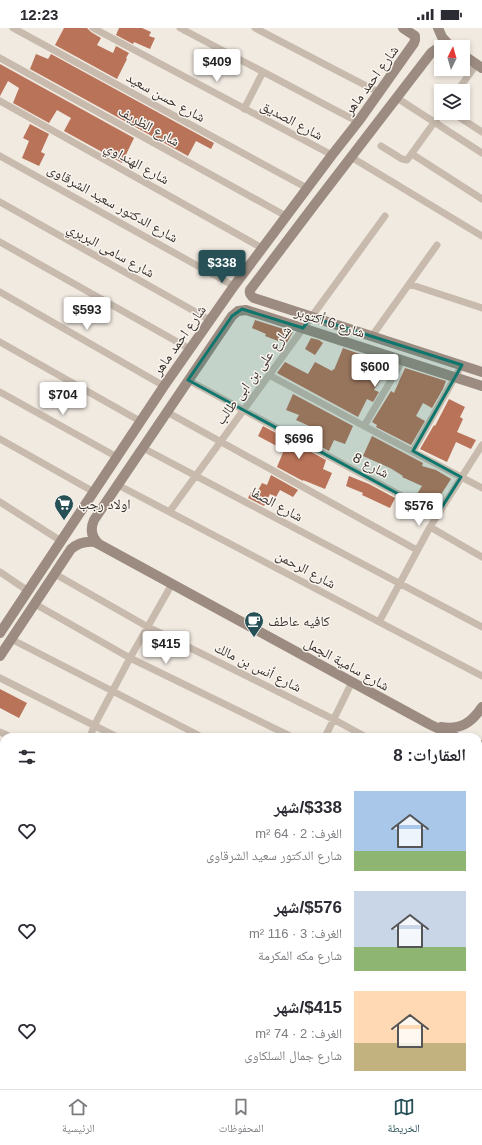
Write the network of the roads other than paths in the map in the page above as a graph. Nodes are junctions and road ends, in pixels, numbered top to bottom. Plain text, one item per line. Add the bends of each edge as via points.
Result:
1 (13, 28) edge
2 (93, 28) edge
3 (180, 28) edge
4 (256, 28) edge
5 (407, 31) edge
6 (434, 51) edge
7 (0, 58) edge
8 (470, 60) edge
9 (480, 66) edge
10 (263, 72) junction
11 (463, 84) edge
12 (380, 93) junction
13 (397, 98) junction
14 (0, 101) edge
15 (244, 109) junction
16 (464, 120) edge
17 (358, 122) junction
18 (435, 122) junction
19 (482, 132) edge
20 (381, 146) dead end
21 (482, 153) edge
22 (412, 154) junction
23 (332, 155) junction
24 (0, 156) edge
25 (351, 157) junction
26 (307, 188) junction
27 (482, 199) edge
28 (0, 202) edge
29 (286, 216) junction
30 (384, 216) dead end
31 (482, 236) edge
32 (0, 242) edge
33 (437, 245) dead end
34 (262, 248) junction
35 (409, 284) junction
36 (234, 286) junction
37 (0, 292) edge
38 (482, 308) edge
39 (312, 317) junction
40 (210, 320) junction
41 (304, 328) junction
42 (372, 336) junction
43 (0, 342) edge
44 (190, 349) junction
45 (403, 360) junction
46 (462, 365) junction
47 (482, 372) edge
48 (269, 375) junction
49 (456, 377) junction
50 (188, 380) junction
51 (164, 386) junction
52 (482, 386) edge
53 (0, 392) edge
54 (244, 410) junction
55 (167, 412) junction
56 (140, 421) junction
57 (364, 426) junction
58 (0, 439) edge
59 (221, 441) junction
60 (482, 445) edge
61 (143, 448) junction
62 (413, 451) junction
63 (117, 457) junction
64 (195, 476) junction
65 (461, 477) junction
66 (118, 485) junction
67 (482, 488) edge
68 (94, 492) junction
69 (0, 502) edge
70 (81, 511) junction
71 (170, 511) junction
72 (437, 515) junction
73 (94, 520) junction
74 (430, 527) junction
75 (61, 541) junction
76 (99, 544) junction
77 (417, 550) junction
78 (482, 557) edge
79 (0, 572) edge
80 (54, 574) junction
81 (172, 584) junction
82 (399, 584) junction
83 (28, 591) junction
84 (35, 604) junction
85 (379, 622) junction
86 (148, 627) junction
87 (482, 627) edge
88 (0, 633) edge
89 (11, 639) junction
90 (0, 656) edge
91 (130, 658) junction
92 (482, 676) edge
93 (0, 678) edge
94 (352, 682) junction
95 (113, 691) junction
96 (482, 707) edge
97 (333, 720) junction
98 (429, 724) junction
99 (94, 726) junction
100 (91, 733) edge
101 (109, 733) edge
102 (194, 733) edge
103 (284, 733) edge
104 (327, 733) edge
105 (358, 733) edge
106 (448, 733) edge

1 - 26 street, شارع حسن سعيد
2 - 15 street, شارع الصديق
3 - 10 street
4 - 12 street
5 - 12 main road, شارع احمد ماهر via 415,38 414,44
6 - 13 main road
7 - 29 street, شارع الظريف
8 - 9 main road
9 - 11 street
10 - 15 street
10 - 17 street
12 - 17 main road, شارع احمد ماهر
13 - 18 street
13 - 25 main road
14 - 34 street, شارع الهنداوي
15 - 23 street, شارع الصديق
16 - 19 street
17 - 23 main road, شارع احمد ماهر
18 - 21 street
18 - 22 street
20 - 22 street via 404,160
22 - 27 street
23 - 26 main road, شارع احمد ماهر
24 - 36 street, شارع الدكتور سعيد الشرقاوى
25 - 31 street
25 - 39 main road, شارع 6 أكتوبر via 250,290 254,298
26 - 29 main road, شارع احمد ماهر
28 - 40 street, شارع سامى البربري
29 - 34 main road, شارع احمد ماهر
30 - 39 street, شارع على بن ابى طالب
32 - 44 street
33 - 35 street
34 - 36 main road, شارع احمد ماهر
35 - 38 street
35 - 42 street
36 - 40 main road, شارع احمد ماهر
37 - 51 street
39 - 41 street, شارع على بن ابى طالب
39 - 42 main road, شارع 6 أكتوبر
40 - 44 main road, شارع احمد ماهر
41 - 45 main road, شارع 6 أكتوبر
41 - 48 street, شارع على بن ابى طالب
41 - 50 main road, شارع 6 أكتوبر via 246,310 238,310
42 - 46 main road, شارع 6 أكتوبر
43 - 56 street
44 - 51 main road, شارع احمد ماهر
45 - 49 main road, شارع 6 أكتوبر
45 - 57 street
46 - 47 main road, شارع 6 أكتوبر
46 - 49 street
48 - 54 street, شارع على بن ابى طالب
48 - 57 street
49 - 52 main road, شارع 6 أكتوبر
49 - 62 street
50 - 54 street, شارع 8
50 - 55 main road
51 - 56 main road, شارع احمد ماهر
53 - 63 street
54 - 59 street, شارع على بن ابى طالب
54 - 72 street, شارع 8
55 - 59 street
55 - 61 main road
56 - 63 main road, شارع احمد ماهر
57 - 62 street
58 - 68 street
59 - 64 street, شارع على بن ابى طالب
59 - 77 street
60 - 65 street
61 - 64 street, شارع الصفا
61 - 66 main road
62 - 65 street
63 - 68 main road, شارع احمد ماهر
64 - 71 street, شارع على بن ابى طالب
64 - 82 street, شارع الصفا
65 - 67 street
65 - 72 street
66 - 71 street, شارع الرحمن
66 - 73 main road
68 - 70 main road, شارع احمد ماهر
69 - 75 street
70 - 73 main road
70 - 75 main road, شارع احمد ماهر
71 - 85 street, شارع الرحمن
72 - 74 street
73 - 76 main road via 91,533
74 - 77 street
74 - 78 street
75 - 83 main road, شارع احمد ماهر
76 - 80 main road via 83,542 74,546
76 - 81 main road, شارع سامية الجمل
77 - 82 street
79 - 83 street
80 - 84 main road
80 - 86 street, شارع أنس بن مالك
81 - 86 street
81 - 94 main road, شارع سامية الجمل
82 - 85 street
82 - 87 street, شارع الصفا
83 - 88 main road, شارع احمد ماهر
84 - 89 main road
84 - 91 street
85 - 92 street, شارع الرحمن
86 - 91 street
86 - 97 street, شارع أنس بن مالك
89 - 90 main road
89 - 95 street
91 - 95 street
91 - 103 street
93 - 99 street
94 - 97 street
94 - 98 main road, شارع سامية الجمل
95 - 99 street
95 - 102 street
96 - 98 main road via 472,720 458,727 447,728
97 - 104 street
97 - 105 street, شارع أنس بن مالك
98 - 106 main road, شارع سامية الجمل
99 - 100 street
99 - 101 street

